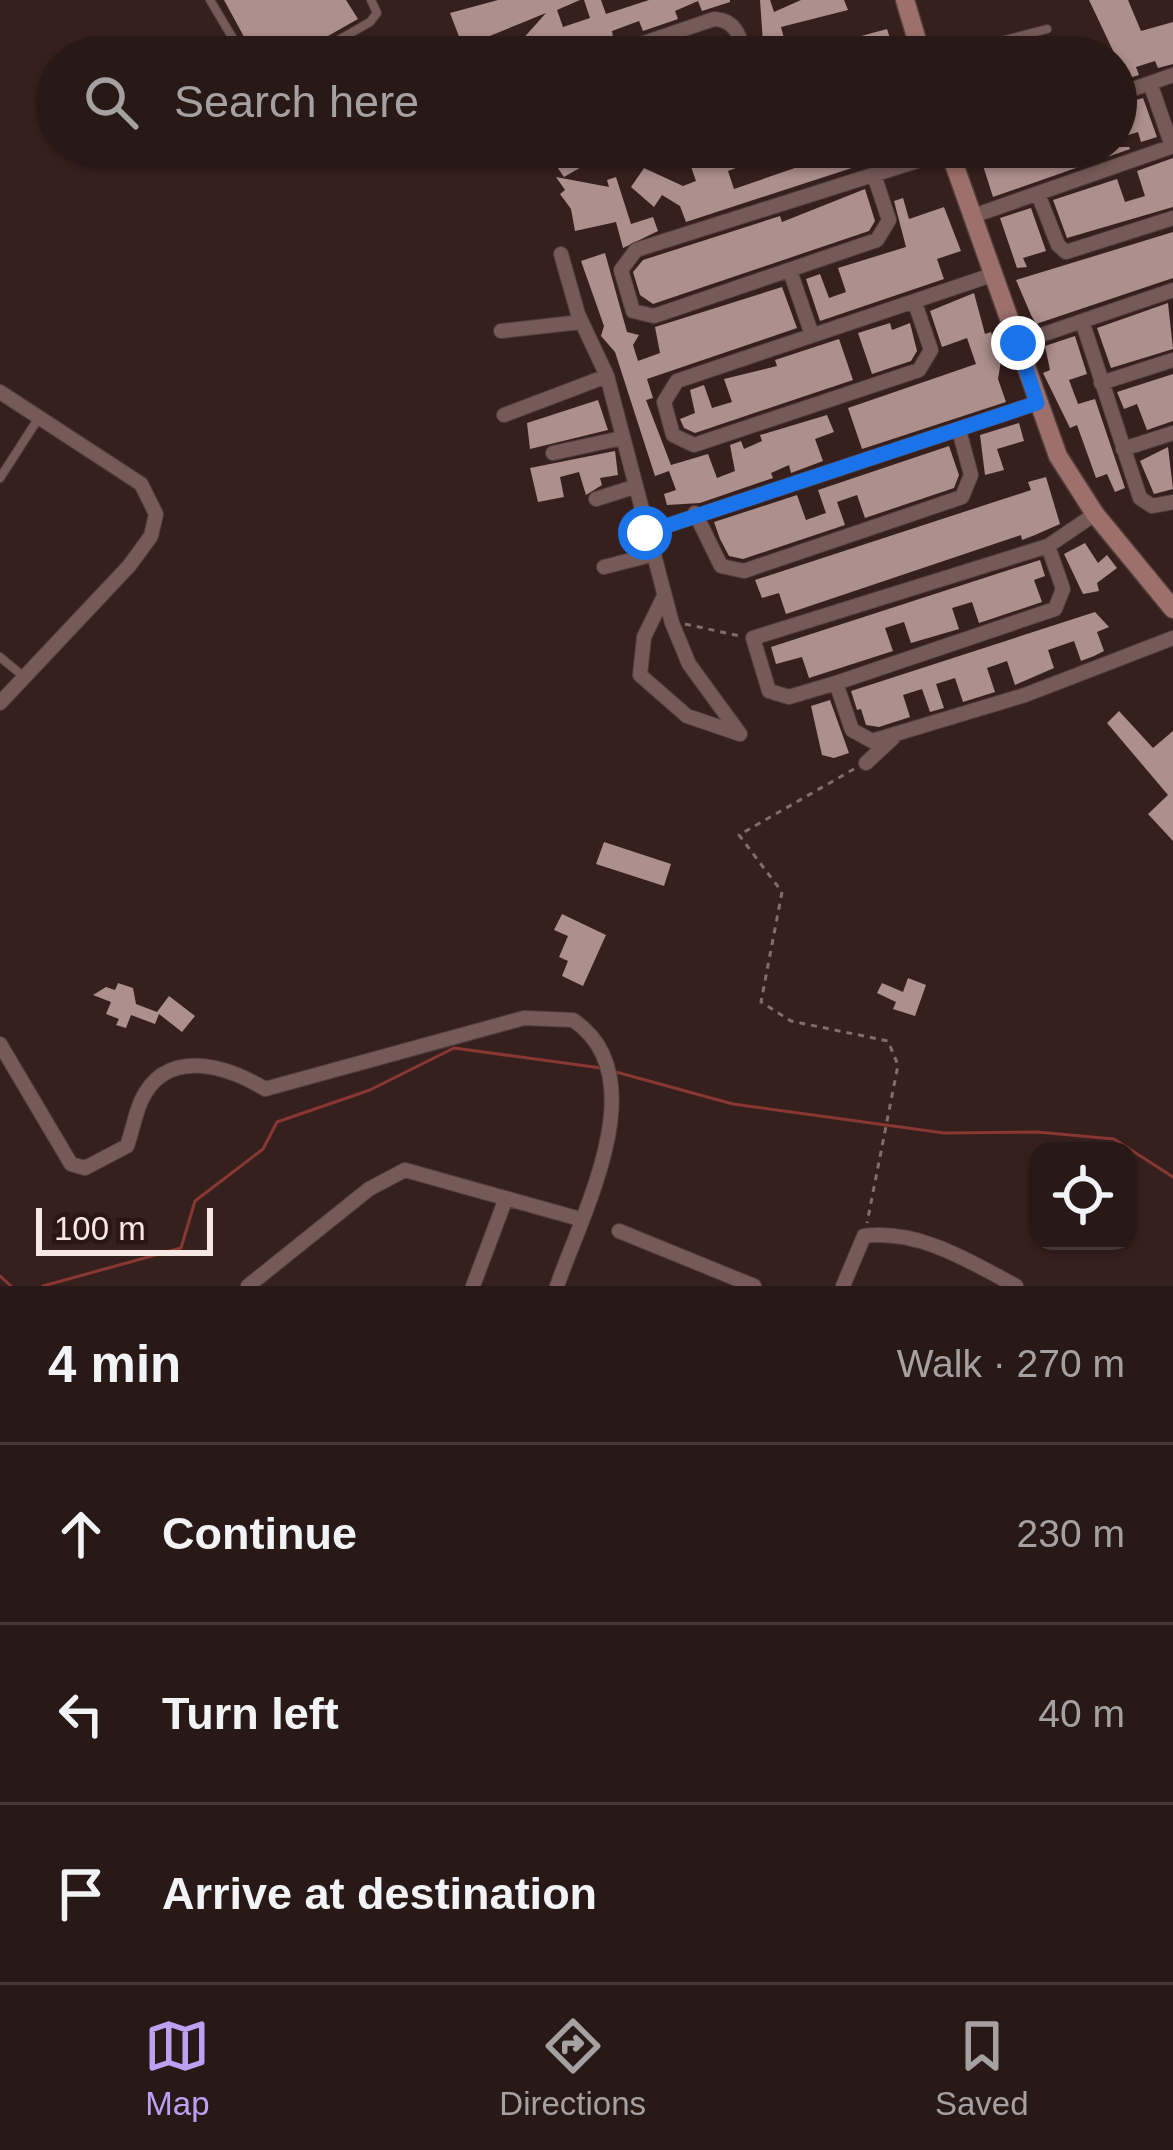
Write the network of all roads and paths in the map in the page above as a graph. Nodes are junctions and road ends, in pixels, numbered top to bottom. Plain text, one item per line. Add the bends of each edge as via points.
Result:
1 (210, 0) edge
2 (371, 0) edge
3 (905, 0) edge
4 (1047, 29) dead end
5 (231, 36) edge
6 (346, 36) edge
7 (664, 36) edge
8 (740, 36) edge
9 (916, 36) edge
10 (1020, 36) edge
11 (1173, 76) edge
12 (1150, 83) junction
13 (1137, 87) edge
14 (1172, 146) edge
15 (1137, 159) edge
16 (894, 168) edge
17 (959, 168) edge
18 (1111, 168) edge
19 (874, 175) junction
20 (1038, 194) junction
21 (973, 216) junction
22 (1173, 218) edge
23 (561, 254) dead end
24 (790, 271) junction
25 (992, 275) junction
26 (1173, 290) edge
27 (915, 303) junction
28 (1082, 321) junction
29 (581, 322) junction
30 (501, 331) dead end
31 (812, 334) junction
32 (1018, 343) junction
33 (1173, 360) edge
34 (607, 376) junction
35 (1101, 383) junction
36 (0, 392) edge
37 (1037, 403) junction
38 (504, 415) dead end
39 (39, 418) junction
40 (959, 430) junction
41 (1173, 433) edge
42 (622, 438) junction
43 (1123, 449) junction
44 (553, 453) dead end
45 (0, 478) edge
46 (634, 487) junction
47 (596, 499) dead end
48 (1173, 502) edge
49 (695, 513) junction
50 (1095, 514) junction
51 (645, 533) junction
52 (1048, 545) junction
53 (651, 555) junction
54 (604, 568) dead end
55 (664, 596) junction
56 (1170, 599) edge
57 (672, 623) junction
58 (753, 638) junction
59 (1173, 638) edge
60 (0, 657) edge
61 (24, 677) junction
62 (836, 683) junction
63 (0, 704) edge
64 (895, 736) junction
65 (866, 763) joint
66 (0, 1044) edge
67 (506, 1198) junction
68 (580, 1219) junction
69 (619, 1232) dead end
70 (864, 1236) junction
71 (248, 1286) edge
72 (473, 1286) edge
73 (557, 1286) edge
74 (754, 1286) edge
75 (843, 1286) edge
76 (1016, 1286) edge

1 - 5 lane
2 - 6 lane via 377,13
3 - 9 street
4 - 10 lane
7 - 8 street via 714,19 730,22
11 - 12 street
12 - 13 street
12 - 14 street
14 - 15 street
16 - 19 street
17 - 21 street
18 - 20 street
19 - 24 street via 889,220 885,233
19 - 24 street via 636,250 621,270 633,311 646,317
20 - 21 street
20 - 22 street via 1066,252
21 - 25 street
23 - 29 street
24 - 31 street
25 - 27 street
25 - 32 street
26 - 28 street
27 - 31 street
27 - 31 street via 931,350 919,370 694,445 673,435 664,402 669,385
28 - 32 street
28 - 35 street
29 - 30 street
29 - 34 street
32 - 37 street
33 - 35 street
34 - 38 street
34 - 42 street
35 - 43 street
36 - 39 street
37 - 40 street
37 - 50 street
39 - 45 lane
39 - 61 street via 141,484 156,514 129,566
40 - 49 street
40 - 49 street via 971,475 962,497 744,571 721,566
41 - 43 street
42 - 44 street
42 - 46 street
43 - 48 street via 1145,503
46 - 47 street
46 - 51 street
49 - 51 street
50 - 52 street
50 - 56 street
51 - 53 street
52 - 58 street
52 - 62 street via 1063,589 1055,609
53 - 54 street
53 - 55 street
55 - 57 street
55 - 57 street via 644,637 640,675 687,716 740,734 688,664
57 - 58 path
58 - 62 street via 775,696
59 - 64 street
60 - 61 lane
61 - 63 street
62 - 64 street via 858,738
64 - 65 street
65 - 70 path via 739,835 782,892 761,1002 791,1021 888,1041 898,1064
66 - 68 street via 71,1164 86,1168 127,1146 143,1096 184,1068 221,1065 265,1089 524,1018 573,1020 601,1048 613,1098 612,1128
67 - 68 street
67 - 71 street via 405,1170 388,1175
67 - 72 street
68 - 73 street
69 - 74 street
70 - 75 street
70 - 76 street via 890,1233 949,1251

